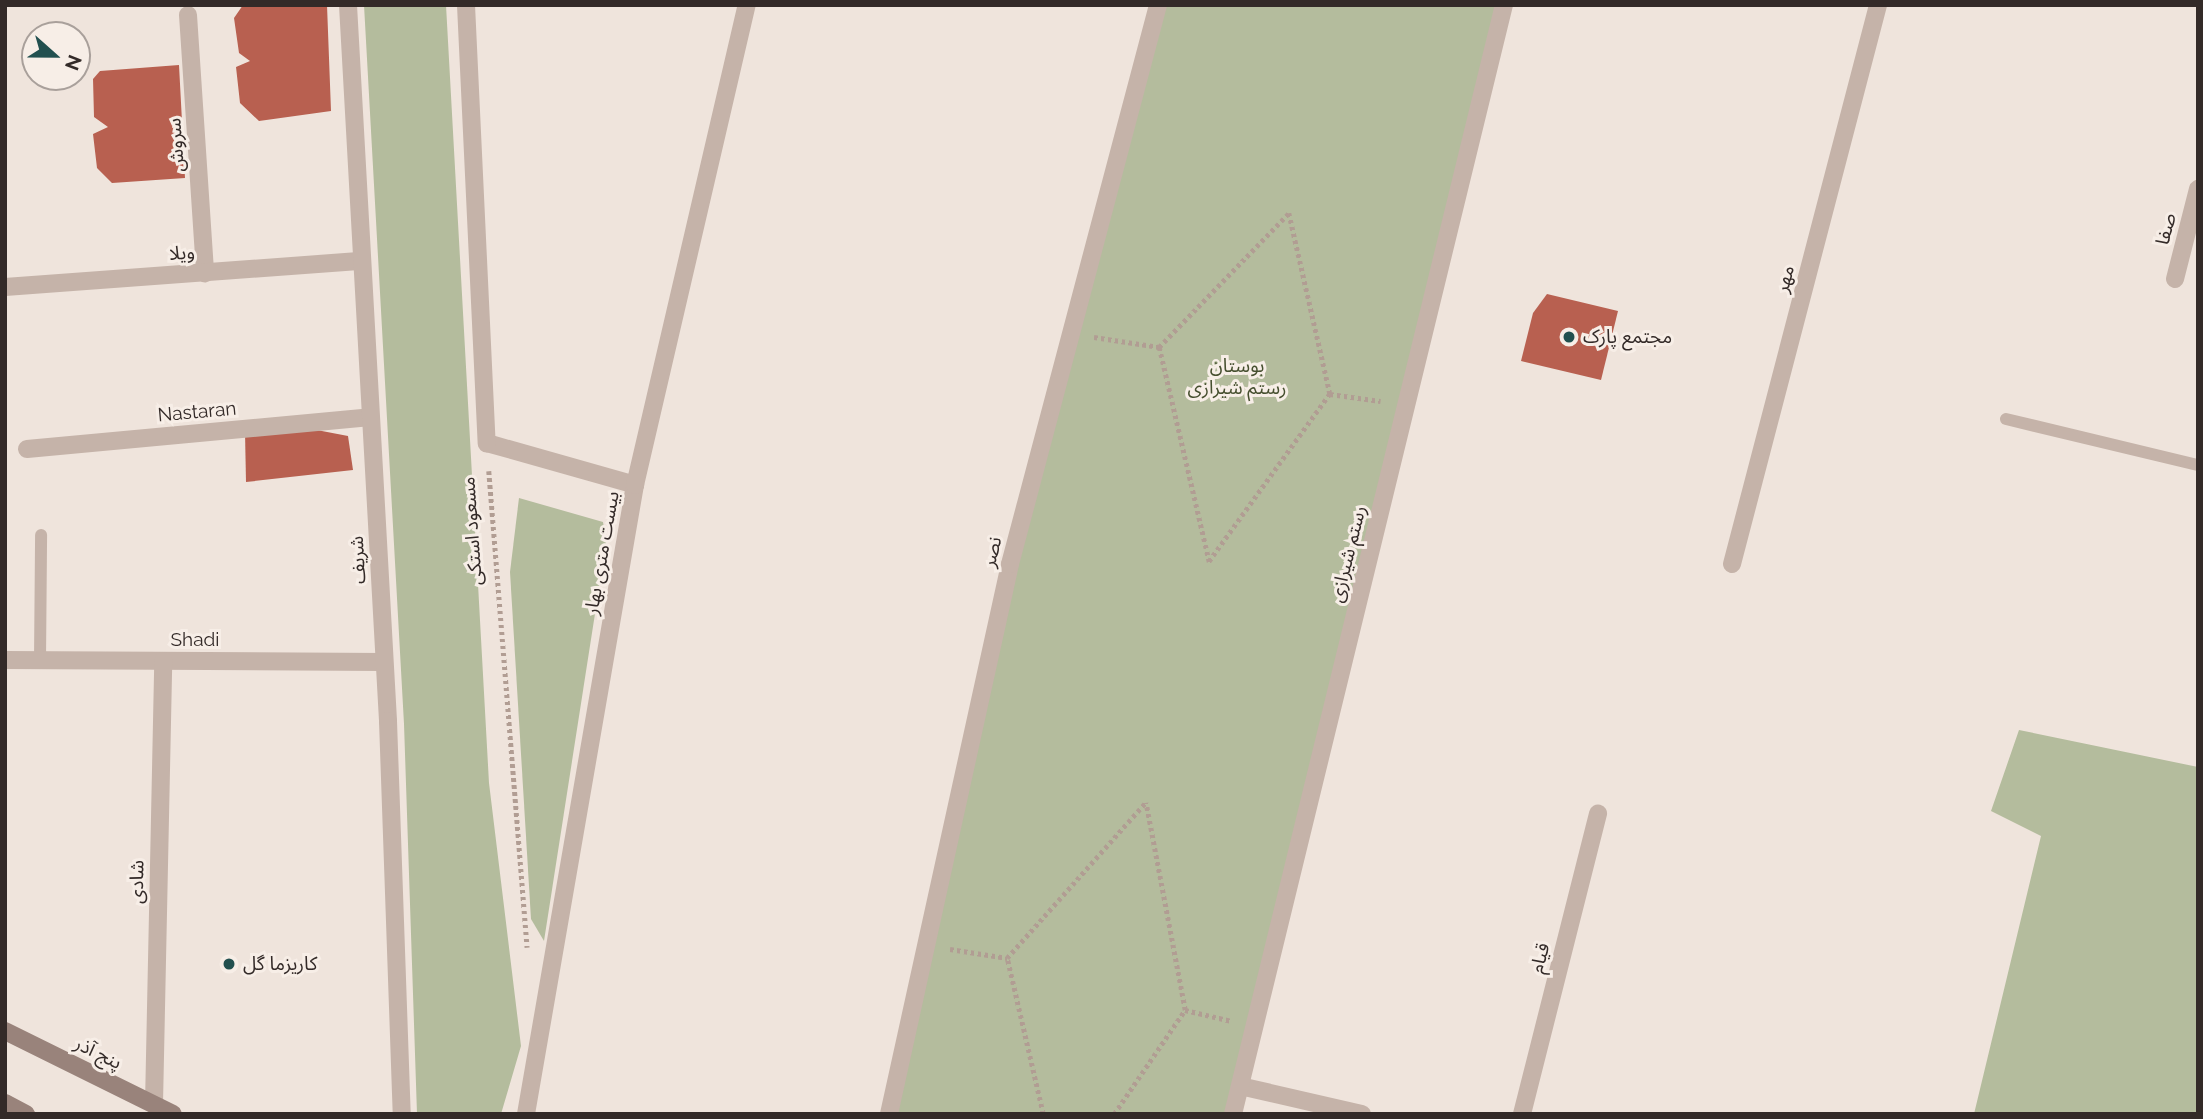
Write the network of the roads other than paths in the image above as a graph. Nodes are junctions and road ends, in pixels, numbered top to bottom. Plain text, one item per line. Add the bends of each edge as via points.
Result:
1 (348, 5) edge
2 (466, 5) edge
3 (747, 5) edge
4 (1158, 5) edge
5 (1504, 5) edge
6 (1878, 5) edge
7 (188, 15) dead end
8 (2198, 189) edge
9 (362, 261) junction
10 (205, 273) junction
11 (2175, 279) dead end
12 (5, 287) edge
13 (371, 417) junction
14 (2006, 419) dead end
15 (27, 449) dead end
16 (2198, 465) edge
17 (635, 485) junction
18 (41, 535) dead end
19 (1732, 564) dead end
20 (5, 660) edge
21 (40, 660) junction
22 (163, 661) junction
23 (384, 662) junction
24 (1598, 813) dead end
25 (5, 1031) edge
26 (1240, 1086) junction
27 (5, 1103) edge
28 (154, 1104) junction
29 (26, 1114) edge
30 (173, 1114) edge
31 (402, 1114) edge
32 (526, 1114) edge
33 (889, 1114) edge
34 (1233, 1114) edge
35 (1362, 1114) edge
36 (1522, 1114) edge

1 - 9 street, شریف
2 - 17 street via 487,443
3 - 17 street, بیست متری بهار
4 - 33 street, نصر via 1010,564
5 - 26 street, رستم شیرازی
6 - 19 street, مهر
7 - 10 street, سروش
8 - 11 street, صفا
9 - 10 street, ویلا
9 - 13 street, شریف
10 - 12 street, ویلا
13 - 15 street, Nastaran
13 - 23 street, شریف
14 - 16 lane
17 - 32 street, بیست متری بهار
18 - 21 lane
20 - 21 street, Shadi
21 - 22 street, Shadi
22 - 23 street, Shadi
22 - 28 street, شادی
23 - 31 street, شریف
24 - 36 street, قیام
25 - 28 main road, پنج آذر
26 - 34 street, رستم شیرازی
26 - 35 street
27 - 29 main road
28 - 30 main road, پنج آذر

